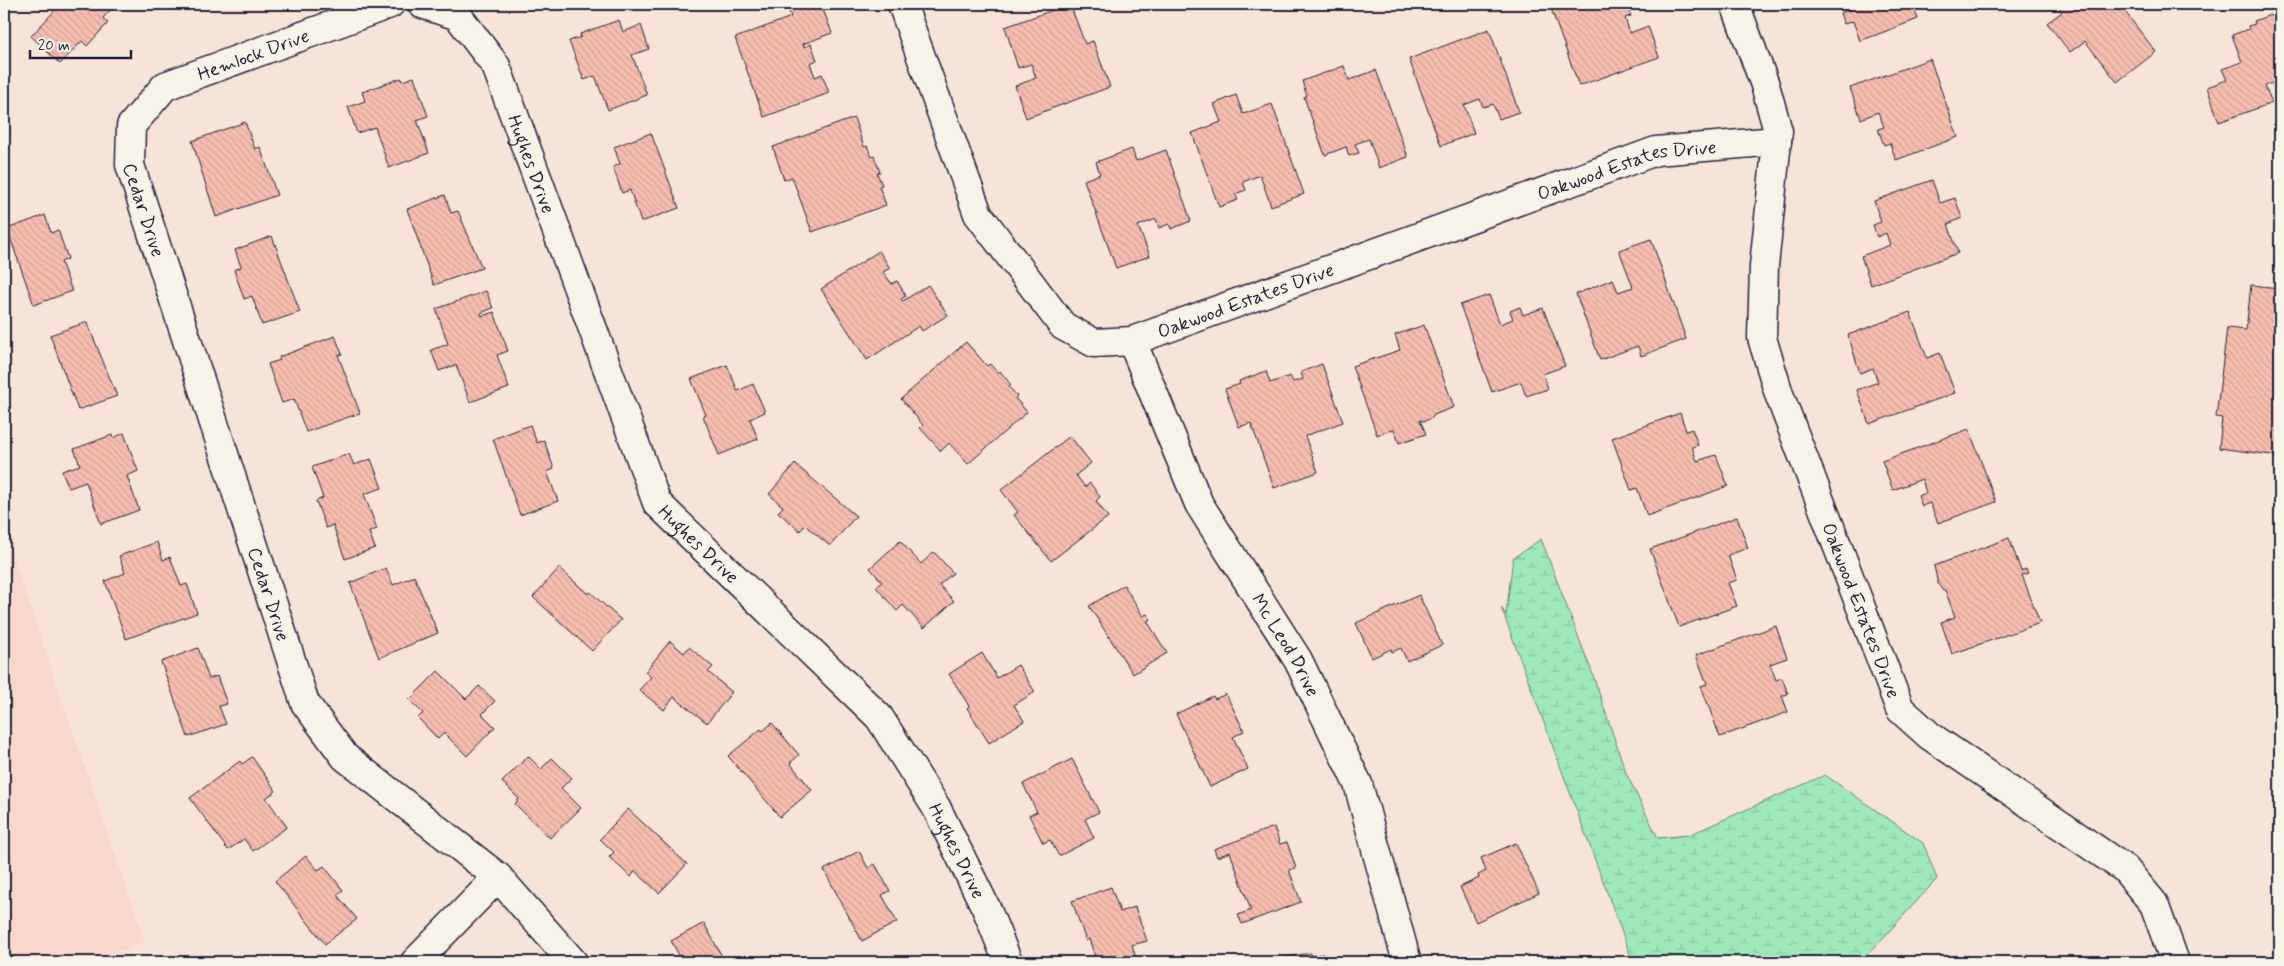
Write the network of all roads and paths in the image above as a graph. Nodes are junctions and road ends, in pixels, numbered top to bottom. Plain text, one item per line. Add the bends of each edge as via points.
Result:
1 (390, 4) edge
2 (422, 4) edge
3 (902, 4) edge
4 (1735, 4) edge
5 (131, 126) joint
6 (1777, 141) junction
7 (1132, 341) junction
8 (498, 877) junction
9 (415, 962) edge
10 (573, 962) edge
11 (1008, 962) edge
12 (1407, 962) edge
13 (2175, 962) edge

1 - 5 street, Hemlock Drive via 165,86
2 - 11 street, Hughes Drive via 458,16 496,66 657,504 879,717 936,807 987,910
3 - 7 street, Oakwood Estates Drive via 978,214 1063,326 1094,343
4 - 6 street, Oakwood Estates Drive via 1765,85 1778,131
5 - 8 street, Cedar Drive via 130,165 304,703 346,757
6 - 7 street, Oakwood Estates Drive via 1656,151
6 - 13 street, Oakwood Estates Drive via 1764,266 1762,338 1779,394 1900,709 1930,736 2125,869 2154,904
7 - 12 street, Mc Leod Drive via 1199,504 1298,660 1358,784
8 - 9 street
8 - 10 street, Cedar Drive

